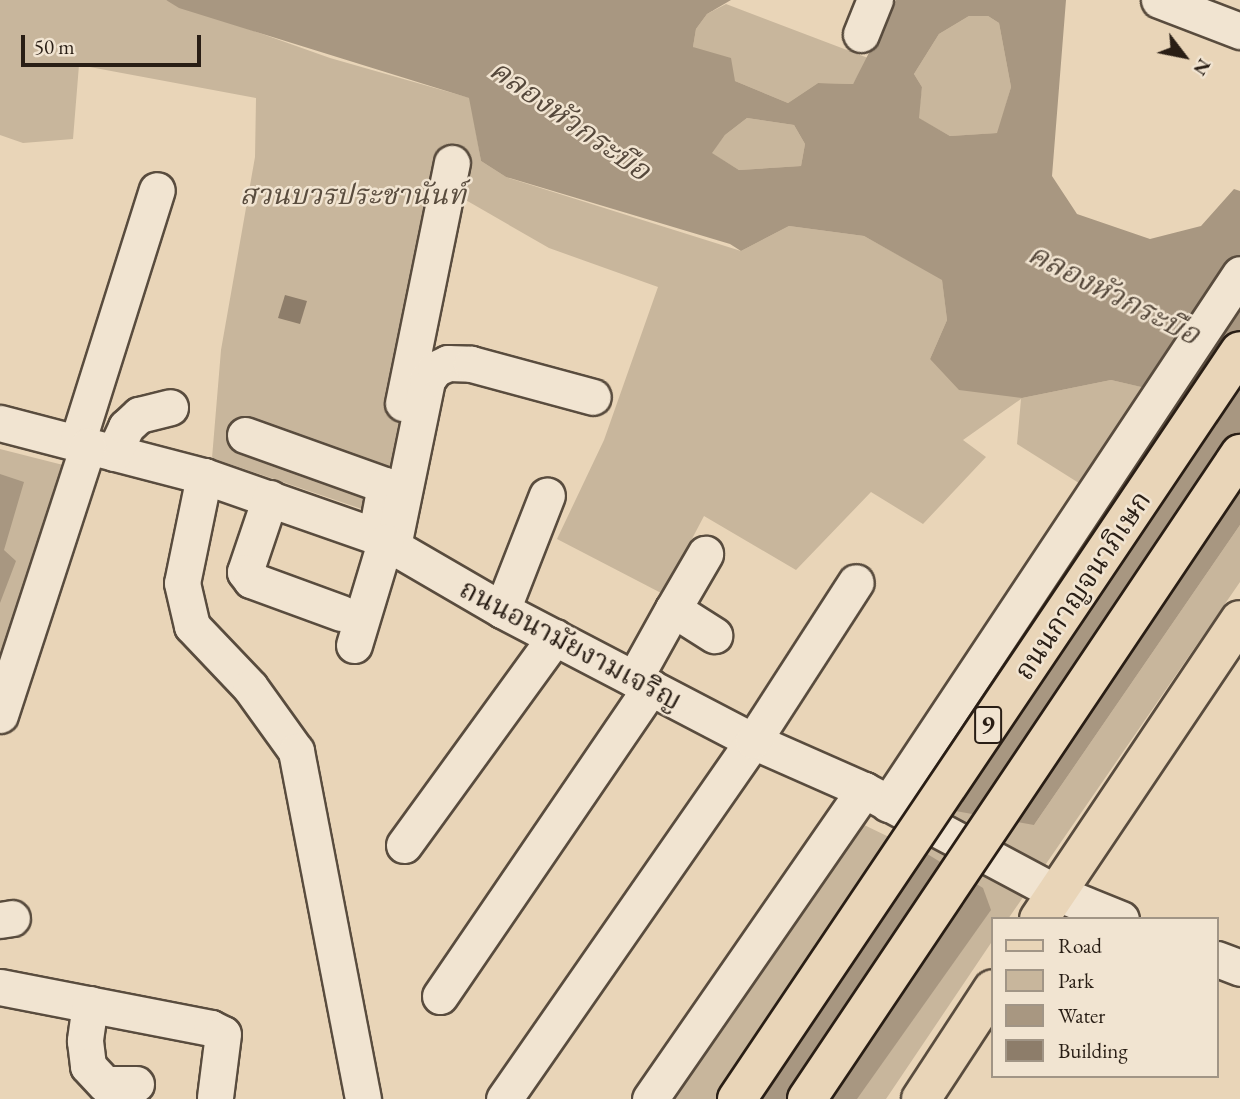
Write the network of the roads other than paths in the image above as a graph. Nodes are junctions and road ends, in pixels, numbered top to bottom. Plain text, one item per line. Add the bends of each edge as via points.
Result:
1 (875, 0) edge
2 (1159, 0) edge
3 (1240, 32) edge
4 (861, 34) dead end
5 (452, 163) dead end
6 (158, 190) dead end
7 (1240, 274) edge
8 (1240, 351) edge
9 (593, 397) dead end
10 (170, 407) dead end
11 (0, 423) edge
12 (246, 435) dead end
13 (93, 447) junction
14 (1240, 454) edge
15 (204, 476) junction
16 (385, 485) junction
17 (547, 495) dead end
18 (271, 498) junction
19 (385, 542) junction
20 (705, 554) dead end
21 (856, 582) dead end
22 (673, 608) junction
23 (502, 610) junction
24 (341, 612) dead end
25 (1240, 620) edge
26 (714, 635) dead end
27 (555, 637) junction
28 (355, 645) dead end
29 (643, 683) junction
30 (0, 715) edge
31 (753, 741) junction
32 (876, 797) junction
33 (404, 845) dead end
34 (1048, 906) edge
35 (1110, 917) edge
36 (1219, 960) edge
37 (1240, 968) edge
38 (0, 987) edge
39 (992, 991) edge
40 (440, 996) dead end
41 (90, 1004) junction
42 (136, 1084) dead end
43 (215, 1097) dead end
44 (363, 1099) edge
45 (504, 1099) edge
46 (650, 1099) edge
47 (737, 1099) edge
48 (807, 1099) edge
49 (920, 1099) edge

1 - 4 street
2 - 3 street
5 - 16 street
6 - 13 street
7 - 32 street
8 - 47 main road, ถนนกาญจนาภิเษก / 9, bridge
9 - 19 street via 471,364 448,363 435,369 427,380
10 - 13 street via 139,415
11 - 13 street, ถนนอนามัยงามเจริญ
12 - 16 street
13 - 15 street, ถนนอนามัยงามเจริญ
13 - 30 street
14 - 48 main road, ถนนกาญจนาภิเษก / 9, bridge
15 - 18 street, ถนนอนามัยงามเจริญ
15 - 44 street via 181,583 192,626 250,687 296,751
16 - 19 street
17 - 23 street
18 - 19 street, ถนนอนามัยงามเจริญ
18 - 24 street via 245,572 250,580
19 - 23 street, ถนนอนามัยงามเจริญ
19 - 28 street
20 - 22 street
21 - 31 street
22 - 26 street
22 - 29 street
23 - 27 street, ถนนอนามัยงามเจริญ
25 - 34 main road
27 - 29 street, ถนนอนามัยงามเจริญ
27 - 33 street
29 - 31 street, ถนนอนามัยงามเจริญ
29 - 40 street
31 - 32 street, ถนนอนามัยงามเจริญ
31 - 45 street
32 - 34 street, ถนนอนามัยงามเจริญ
32 - 46 street
34 - 35 street, ถนนอนามัยงามเจริญ
36 - 37 street
38 - 41 street
39 - 49 main road
41 - 42 street via 85,1041 88,1066 105,1084
41 - 43 street via 223,1034

